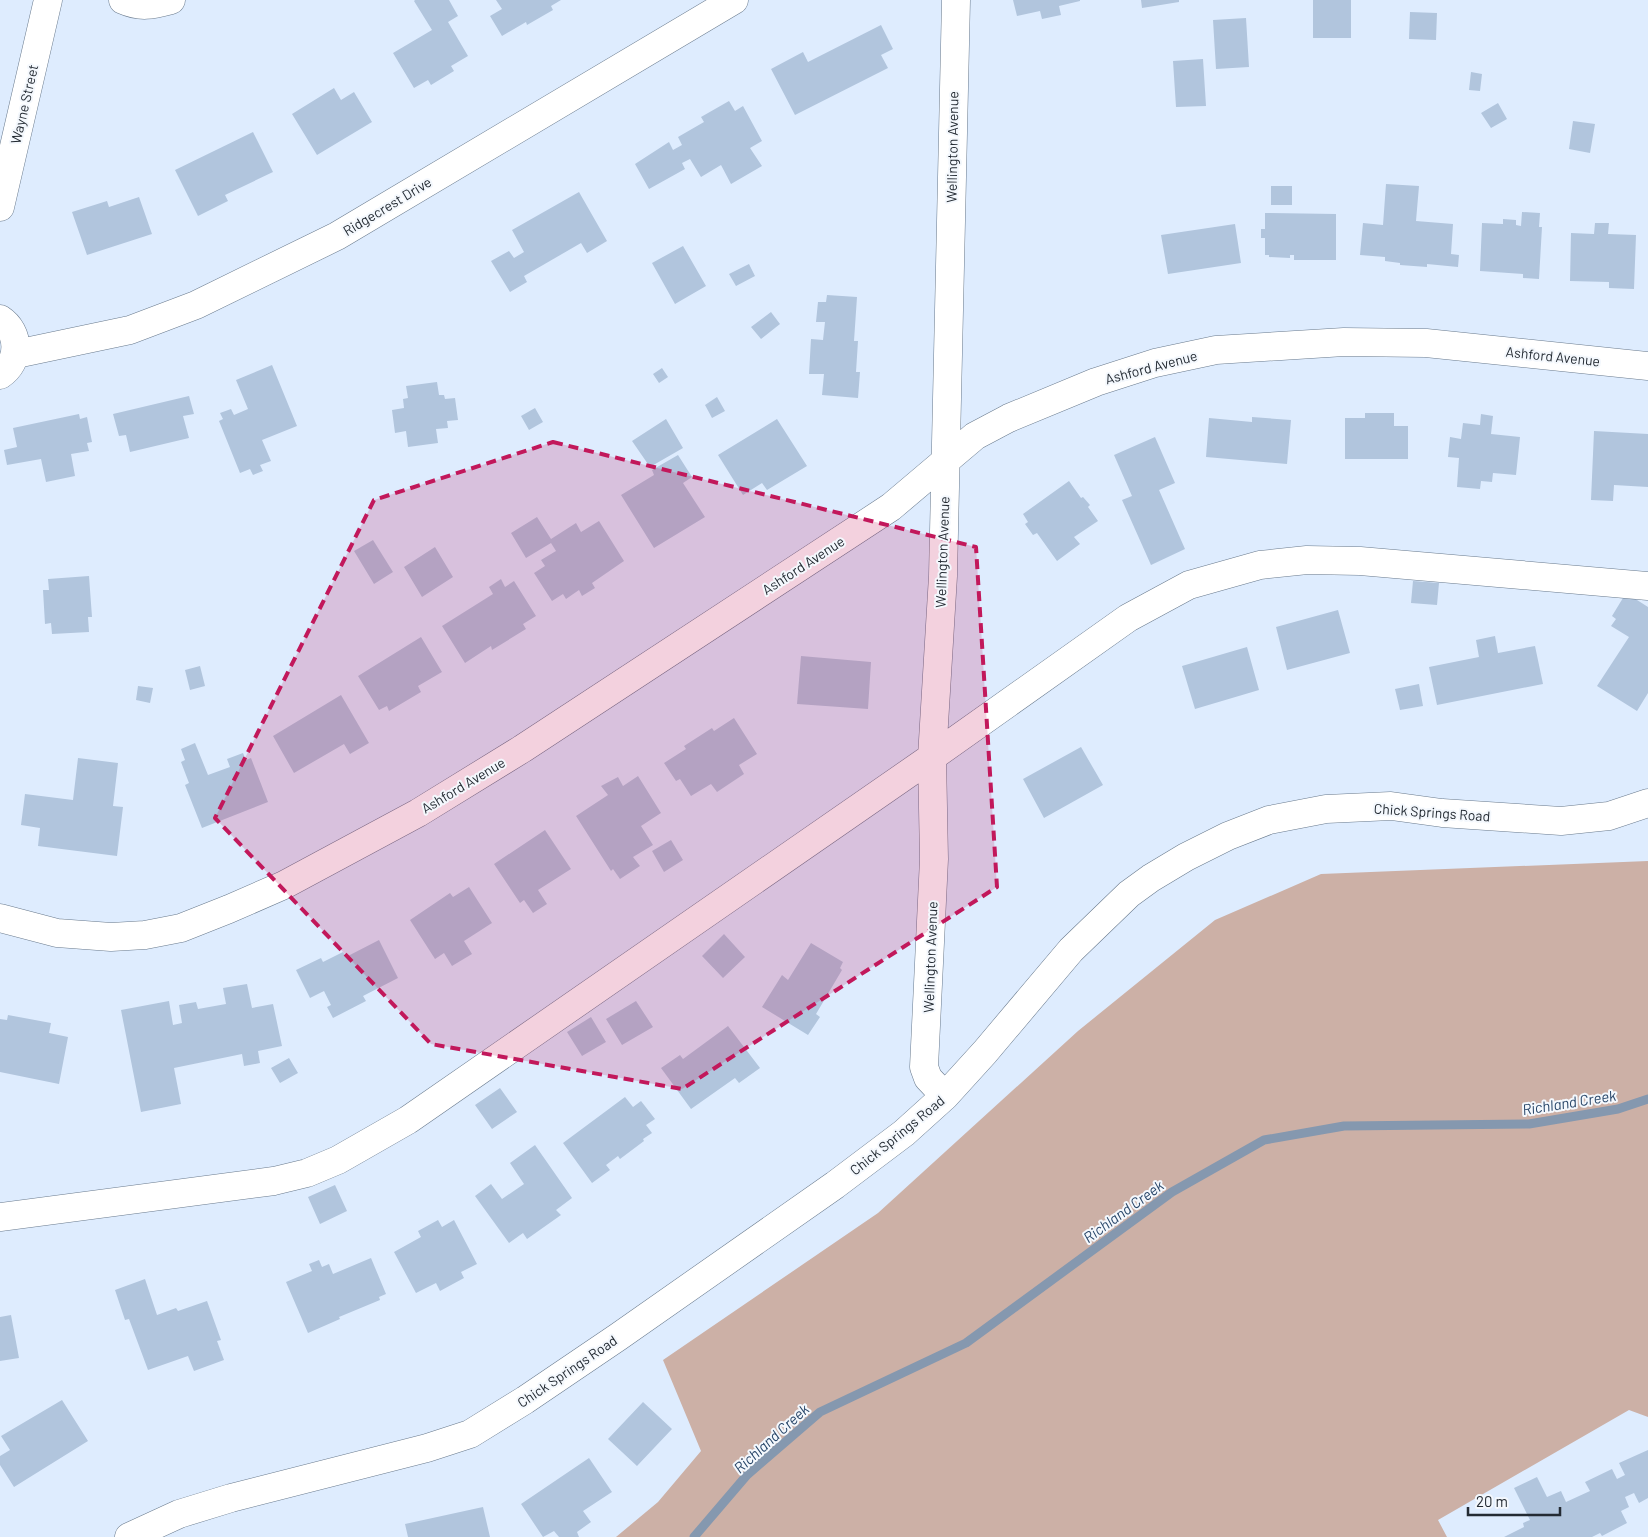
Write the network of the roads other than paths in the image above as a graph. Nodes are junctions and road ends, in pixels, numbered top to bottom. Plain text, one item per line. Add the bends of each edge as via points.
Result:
1 (48, 0) edge
2 (123, 0) edge
3 (171, 0) edge
4 (734, 0) edge
5 (956, 0) edge
6 (0, 207) edge
7 (0, 319) edge
8 (8, 364) edge
9 (1648, 366) edge
10 (945, 461) junction
11 (1648, 586) edge
12 (932, 757) junction
13 (1648, 803) edge
14 (0, 918) edge
15 (945, 1096) junction
16 (0, 1217) edge
17 (129, 1537) edge

1 - 6 street, Wayne Street
2 - 3 street via 136,6
4 - 8 street, Ridgecrest Drive via 337,236 196,305 130,330
5 - 10 street, Wellington Avenue
7 - 8 street via 13,332 16,343
9 - 10 street, Ashford Avenue via 1426,343 1344,342 1216,350 1155,363 1096,382 1009,418 976,436
10 - 12 street, Wellington Avenue via 943,576
10 - 14 street, Ashford Avenue via 891,507 522,749 418,813 284,885 181,928 146,935 111,937 56,933
11 - 12 street via 1360,561 1307,560 1260,564 1189,585 1128,618
12 - 15 street, Wellington Avenue via 934,859 924,1068 928,1078
12 - 16 street via 408,1120 338,1160 307,1173 274,1181
13 - 15 street, Chick Springs Road via 1609,816 1561,821 1391,806 1326,808 1269,820 1228,836 1186,857 1129,894 1071,950
15 - 17 street, Chick Springs Road via 835,1185 618,1337 470,1434 231,1498 179,1514

